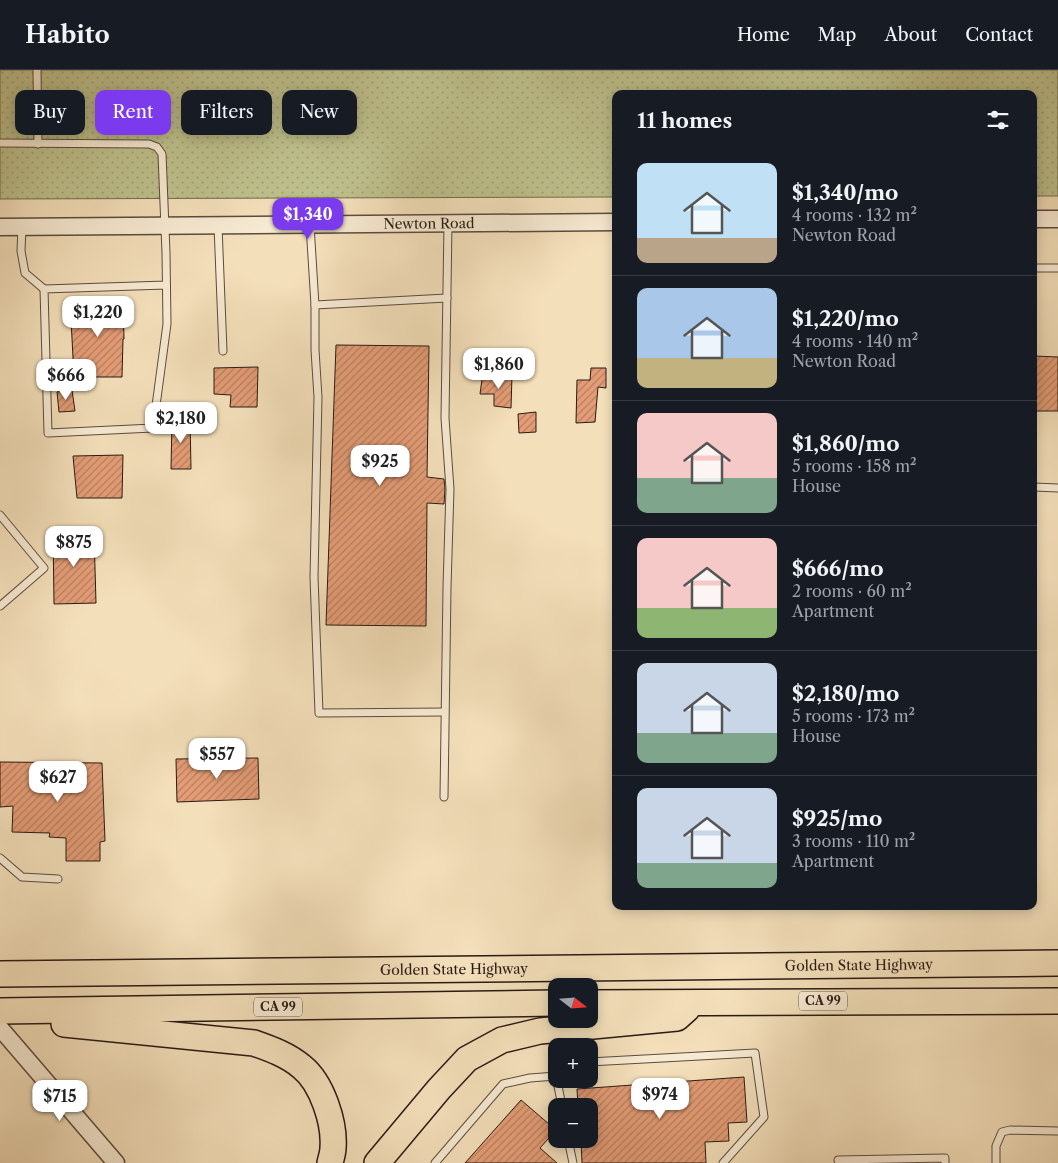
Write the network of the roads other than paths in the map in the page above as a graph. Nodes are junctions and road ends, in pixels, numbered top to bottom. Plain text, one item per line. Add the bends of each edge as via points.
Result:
1 (37, 70) edge
2 (0, 143) edge
3 (38, 144) junction
4 (1037, 219) edge
5 (1058, 219) edge
6 (612, 222) edge
7 (310, 224) junction
8 (448, 224) junction
9 (218, 225) junction
10 (22, 226) junction
11 (165, 226) junction
12 (0, 227) edge
13 (1037, 268) edge
14 (1058, 268) edge
15 (166, 285) junction
16 (44, 289) junction
17 (447, 298) junction
18 (315, 305) junction
19 (224, 351) dead end
20 (1037, 487) edge
21 (1058, 488) edge
22 (0, 515) edge
23 (0, 606) edge
24 (444, 712) junction
25 (444, 797) dead end
26 (0, 858) edge
27 (58, 878) dead end
28 (1058, 963) edge
29 (0, 974) edge
30 (1058, 1000) edge
31 (694, 1002) junction
32 (598, 1003) edge
33 (548, 1004) edge
34 (0, 1010) edge
35 (27, 1010) junction
36 (0, 1028) edge
37 (598, 1062) edge
38 (548, 1077) edge
39 (1058, 1131) edge
40 (570, 1148) edge
41 (116, 1163) edge
42 (330, 1163) edge
43 (377, 1163) edge
44 (435, 1163) edge
45 (573, 1163) edge
46 (723, 1163) edge
47 (839, 1163) edge
48 (945, 1163) edge
49 (996, 1163) edge

1 - 3 lane
2 - 3 lane
3 - 11 lane via 149,144 157,147 162,154
4 - 5 street
6 - 8 street, Newton Road
7 - 8 street, Newton Road
7 - 9 street, Newton Road
7 - 18 lane
8 - 17 lane
9 - 11 street, Newton Road
9 - 19 lane
10 - 11 street, Newton Road
10 - 12 street, Newton Road
10 - 16 lane via 21,251 25,273
11 - 15 lane
13 - 14 lane
15 - 16 lane
15 - 16 lane via 167,324 153,428 48,433
17 - 18 lane
17 - 24 lane via 445,418 450,489
18 - 24 lane via 318,397 314,578 319,714
20 - 21 lane
22 - 23 lane via 44,568
24 - 25 lane
26 - 27 lane via 22,877
28 - 29 highway, Golden State Highway
30 - 31 highway, CA 99
31 - 32 highway, CA 99
31 - 43 highway via 678,1018 540,1031 502,1040 467,1059
33 - 35 highway, CA 99
34 - 35 highway, CA 99
35 - 42 highway via 61,1023 254,1043 281,1053 303,1067 319,1088 331,1120 334,1147
36 - 41 street
37 - 46 lane via 754,1053 764,1117
38 - 44 lane via 503,1084
39 - 49 lane via 1002,1132 996,1146
40 - 45 lane
47 - 48 lane via 838,1160 944,1158

